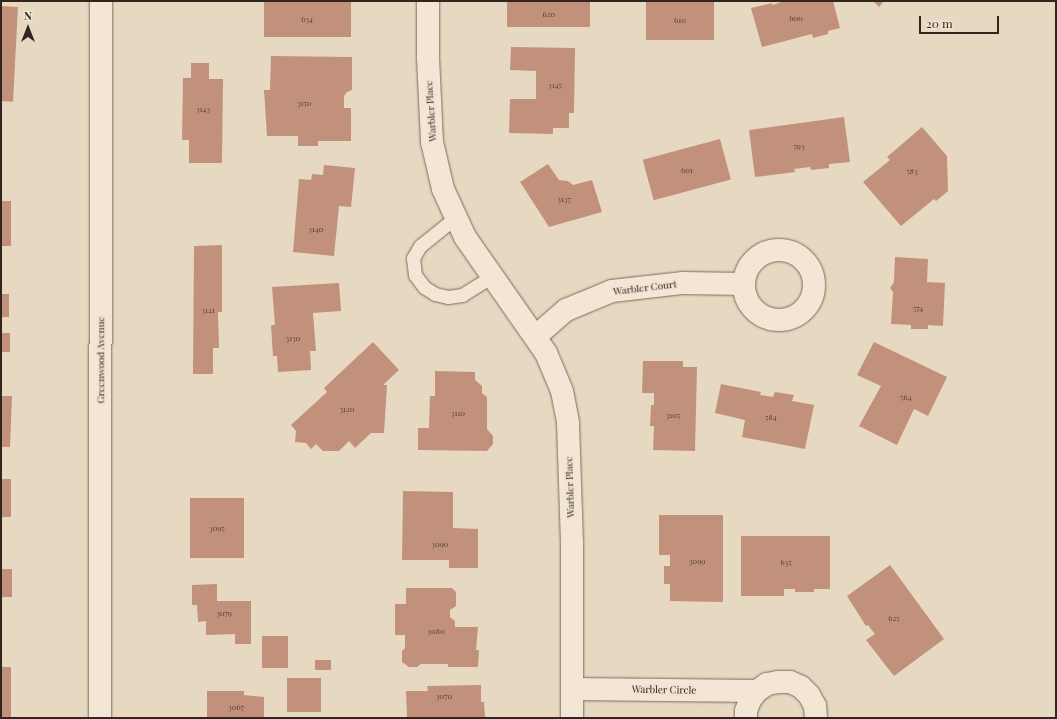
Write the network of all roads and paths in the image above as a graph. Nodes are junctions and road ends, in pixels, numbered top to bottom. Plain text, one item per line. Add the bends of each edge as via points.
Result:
1 (101, 1) edge
2 (428, 1) edge
3 (456, 217) junction
4 (493, 276) junction
5 (744, 284) dead end
6 (536, 336) junction
7 (572, 689) junction
8 (757, 691) junction
9 (100, 718) edge
10 (572, 718) edge
11 (746, 718) edge
12 (816, 718) edge

1 - 9 street, Greenwood Avenue
2 - 3 street, Warbler Place via 432,142 443,189
3 - 4 street, Warbler Place via 465,237
3 - 4 lane via 420,246 413,258 416,275 424,287 435,294 448,297 462,295
4 - 6 street, Warbler Place
5 - 6 street, Warbler Court via 682,283 612,291 566,310
6 - 7 street, Warbler Place via 546,352 562,391 568,423 572,545
7 - 8 street, Warbler Circle
7 - 10 street, Warbler Place
8 - 11 street via 750,700
8 - 12 street, Warbler Circle via 767,684 778,682 795,685 809,695

